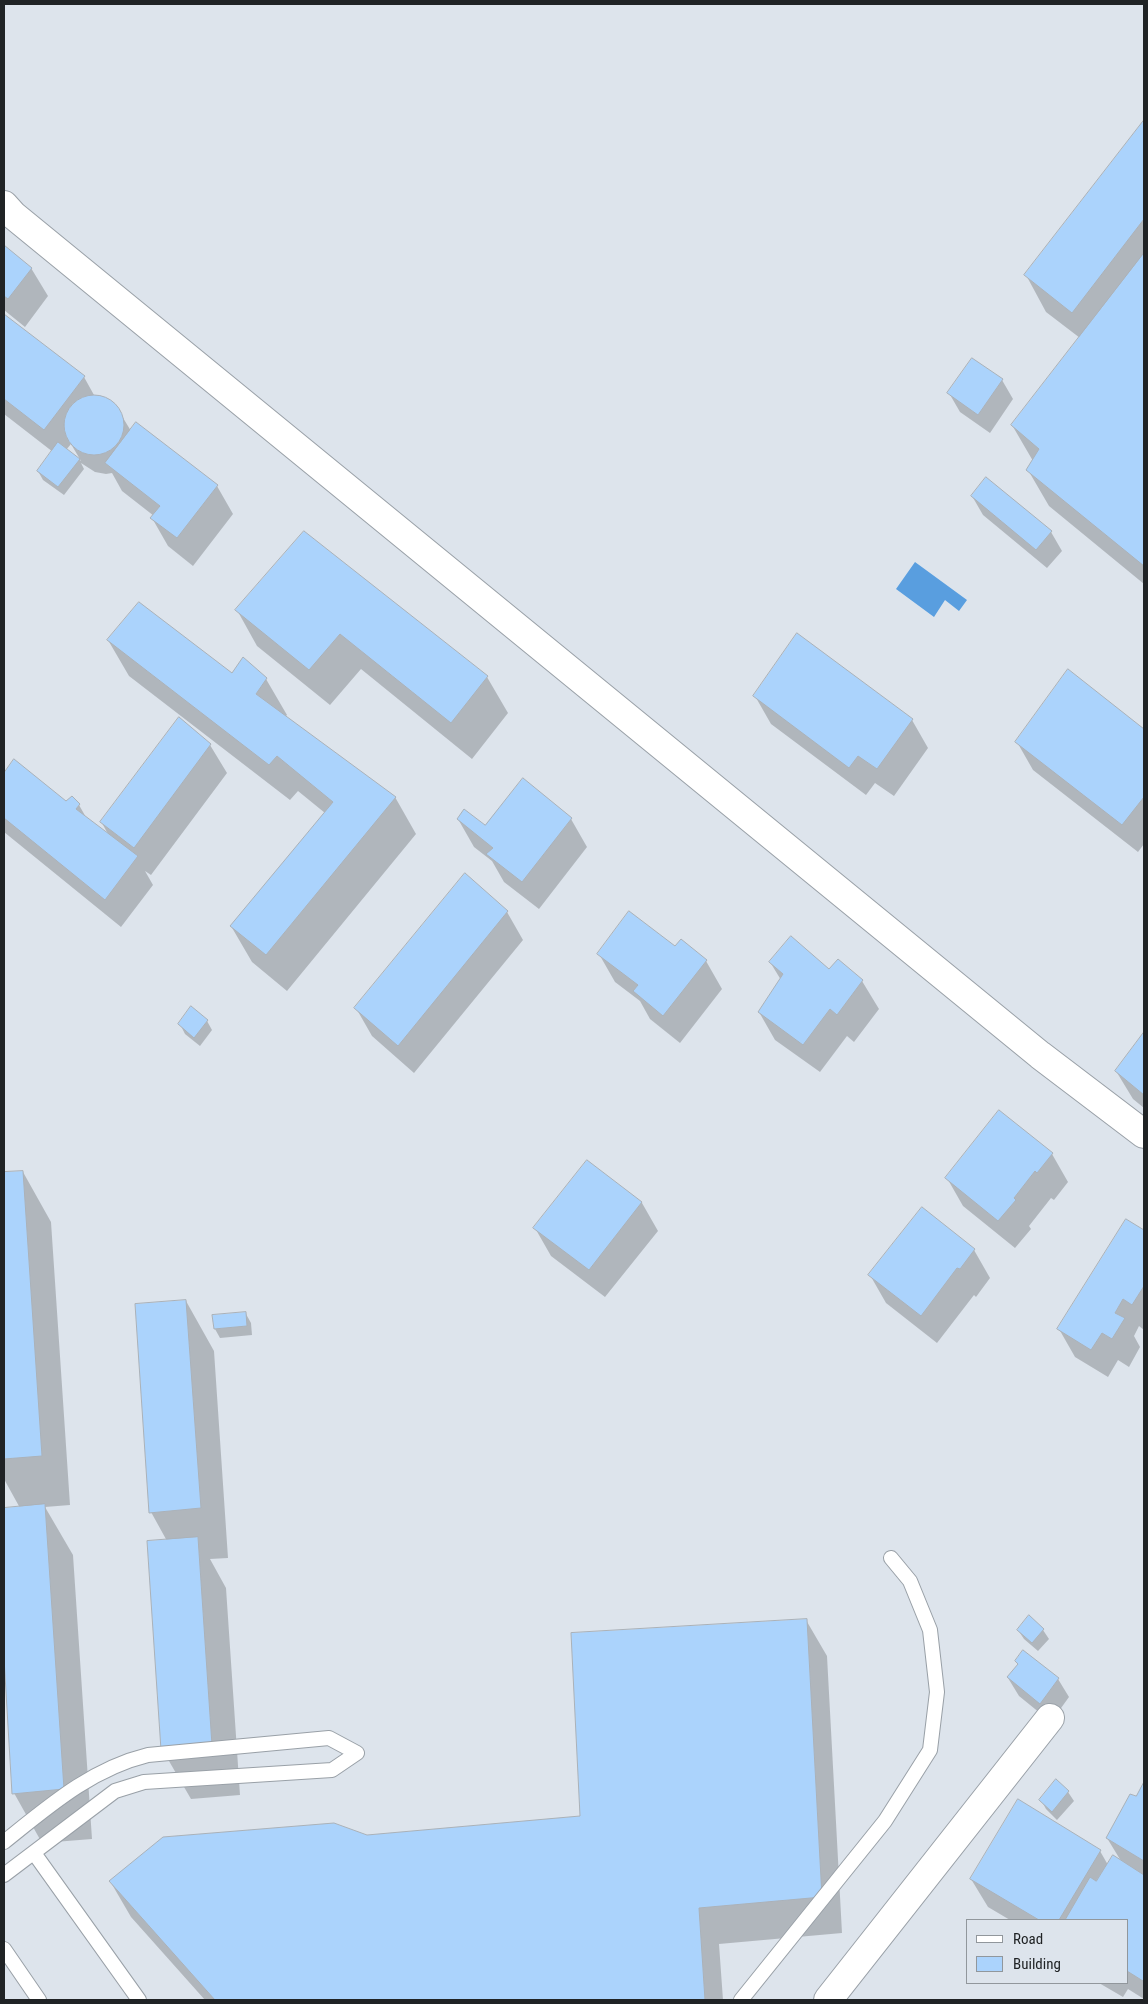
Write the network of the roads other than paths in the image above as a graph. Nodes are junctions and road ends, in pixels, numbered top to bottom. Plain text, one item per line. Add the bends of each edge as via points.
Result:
1 (4, 206) edge
2 (1144, 1134) edge
3 (891, 1558) dead end
4 (1050, 1718) dead end
5 (4, 1842) edge
6 (34, 1853) junction
7 (4, 1875) edge
8 (4, 1949) edge
9 (39, 2000) edge
10 (139, 2000) edge
11 (741, 2000) edge
12 (828, 2000) edge

1 - 2 street via 1040,1055
3 - 11 lane via 910,1582 930,1630 937,1692 930,1750 885,1820
4 - 12 street
5 - 6 lane via 80,1783 129,1760 148,1755 329,1738 357,1753 332,1770 144,1782 115,1791
6 - 7 lane
6 - 10 lane
8 - 9 lane

